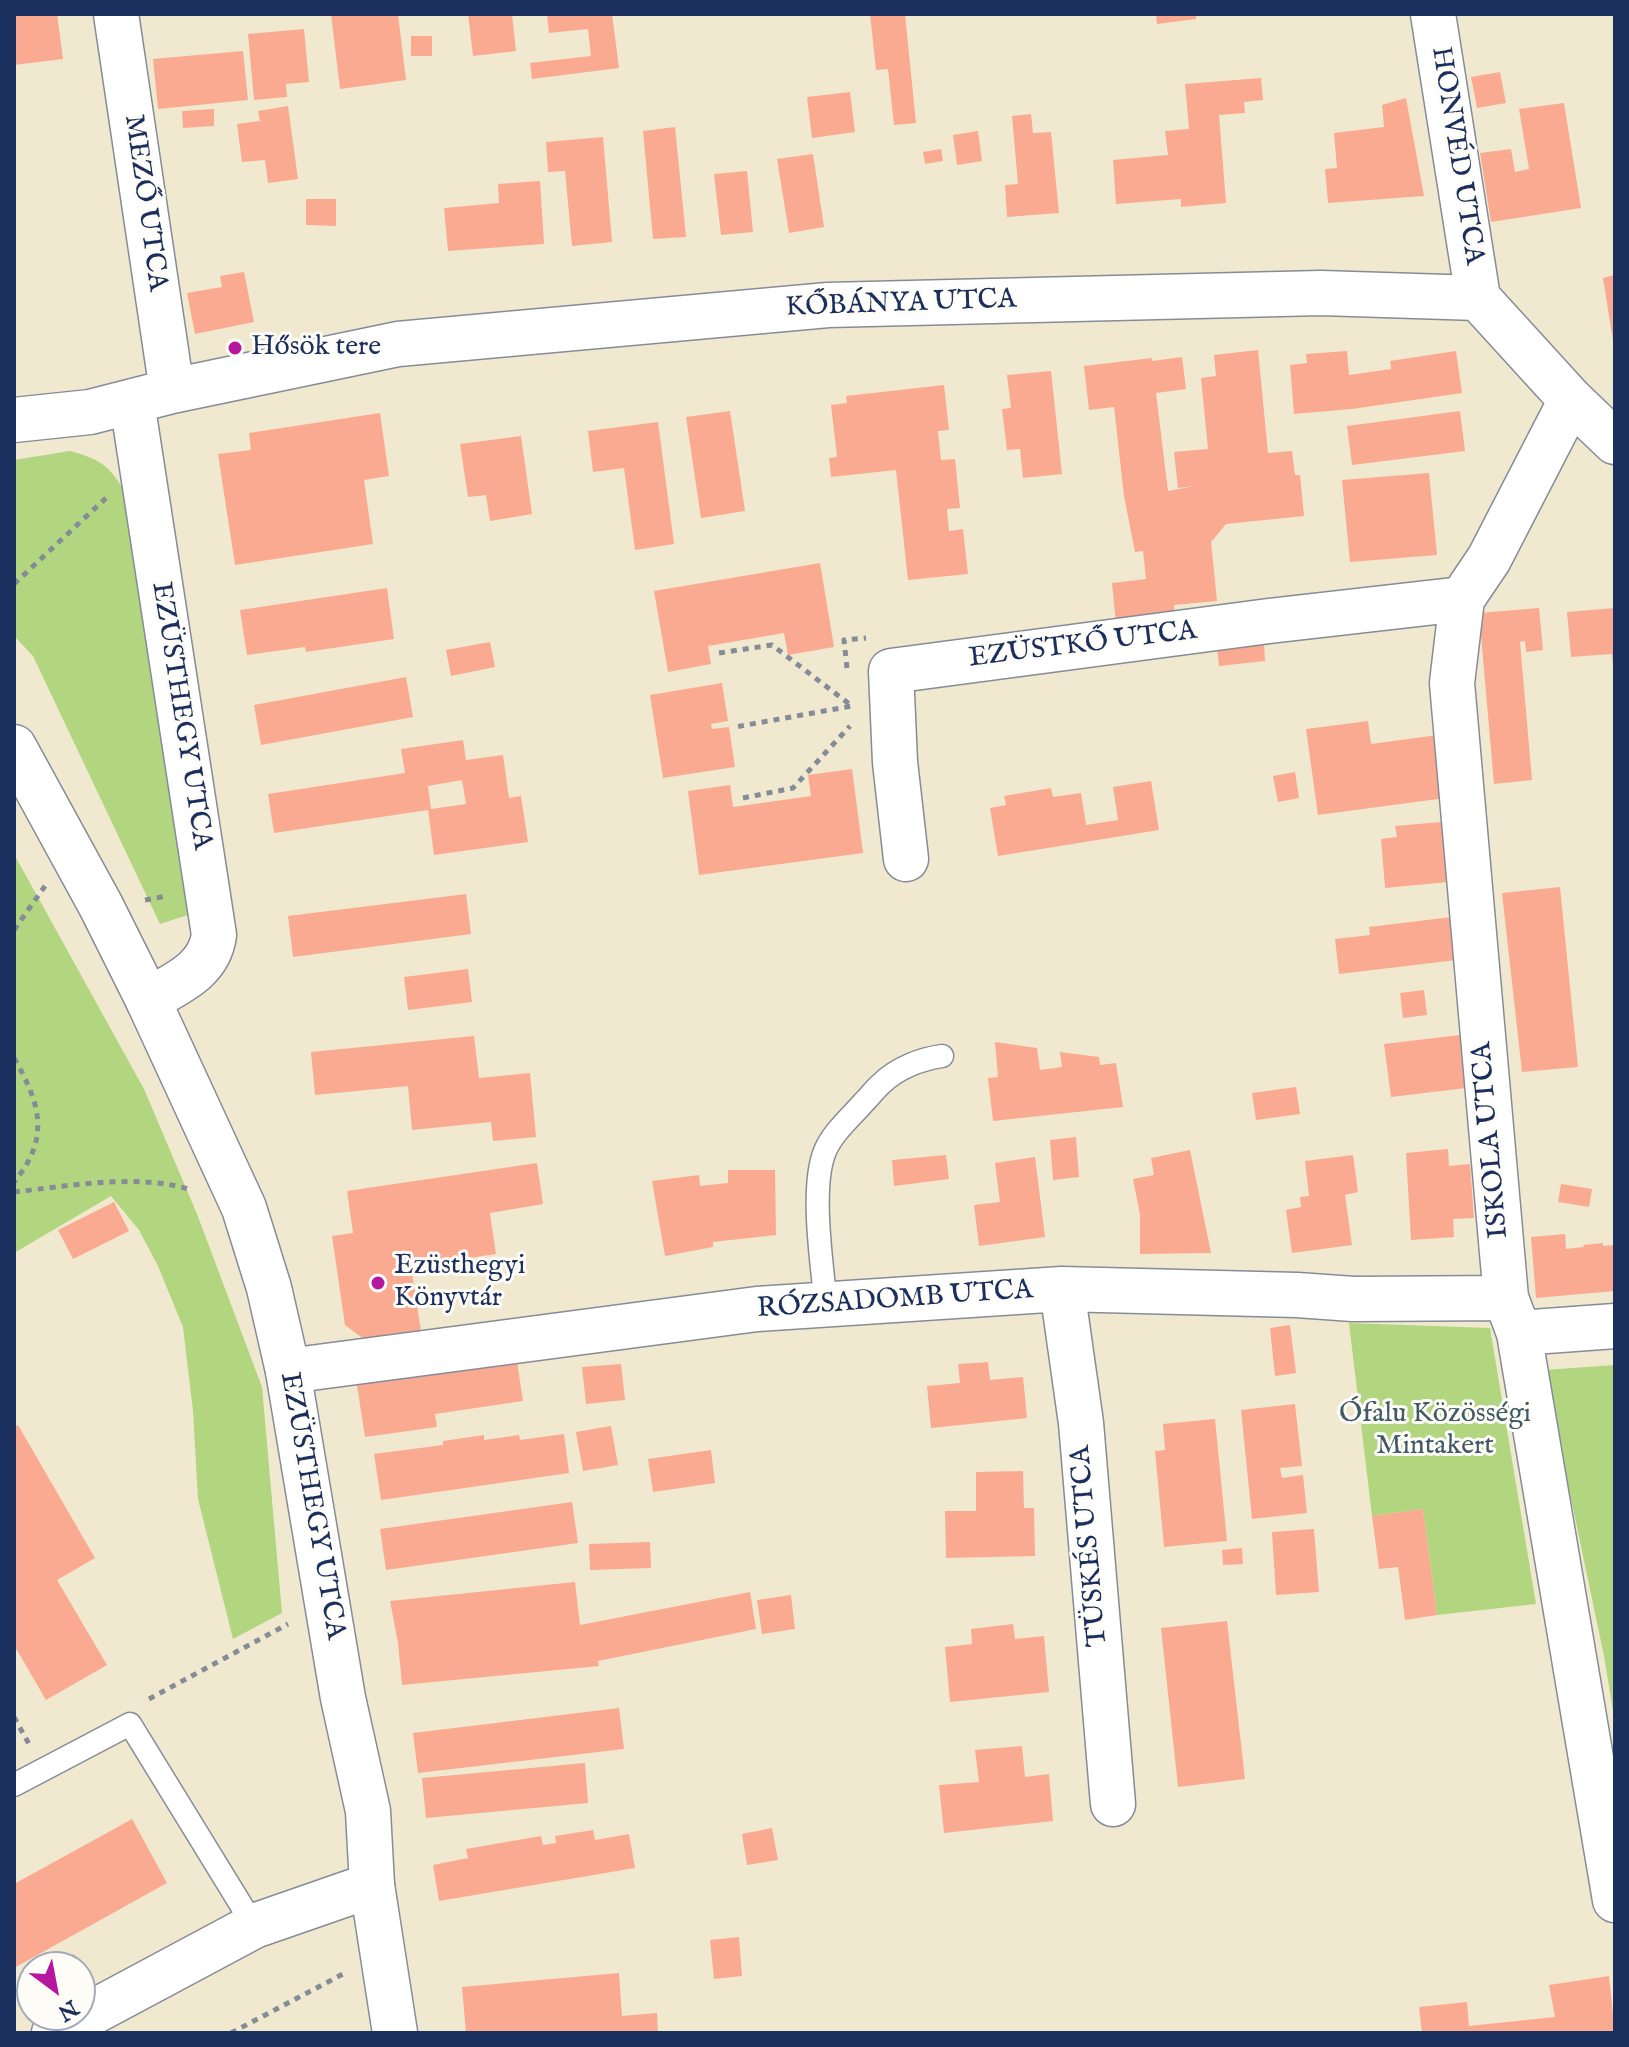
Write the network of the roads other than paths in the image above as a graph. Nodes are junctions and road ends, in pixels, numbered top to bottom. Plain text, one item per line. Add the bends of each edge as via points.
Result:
1 (116, 14) edge
2 (1433, 14) edge
3 (1478, 298) junction
4 (152, 397) junction
5 (1571, 400) junction
6 (14, 420) edge
7 (1615, 442) edge
8 (1462, 599) junction
9 (14, 747) edge
10 (906, 859) dead end
11 (148, 1000) junction
12 (942, 1056) dead end
13 (1062, 1289) junction
14 (826, 1305) junction
15 (1513, 1315) junction
16 (1615, 1326) edge
17 (288, 1371) junction
18 (14, 1785) edge
19 (1113, 1804) dead end
20 (372, 1885) junction
21 (1615, 1900) edge
22 (254, 1926) junction
23 (54, 2033) edge
24 (395, 2033) edge

1 - 4 street, MEZŐ UTCA
2 - 3 street, HONVÉD UTCA
3 - 4 street, KŐBÁNYA UTCA via 1321,293 828,305 398,344
3 - 5 street
4 - 6 street via 90,412
4 - 11 street, EZÜSTHEGY UTCA via 145,489 214,935 203,963
5 - 7 street
5 - 8 street, ISKOLA UTCA via 1489,559
8 - 10 street, EZÜSTKŐ UTCA via 891,671
8 - 15 street, ISKOLA UTCA via 1452,683
9 - 11 street, EZÜSTHEGY UTCA
11 - 17 street, EZÜSTHEGY UTCA via 244,1208
12 - 14 lane via 924,1059 882,1082 826,1149 818,1195
13 - 14 street, RÓZSADOMB UTCA
13 - 15 street, RÓZSADOMB UTCA via 1297,1295
13 - 19 street, TÜSKÉS UTCA via 1081,1423
14 - 17 street, RÓZSADOMB UTCA via 757,1309
15 - 16 street, RÓZSADOMB UTCA
15 - 21 street, ISKOLA UTCA
17 - 20 street, EZÜSTHEGY UTCA via 343,1698 368,1811
18 - 22 lane via 130,1724
20 - 22 street
20 - 24 street, EZÜSTHEGY UTCA
22 - 23 street

